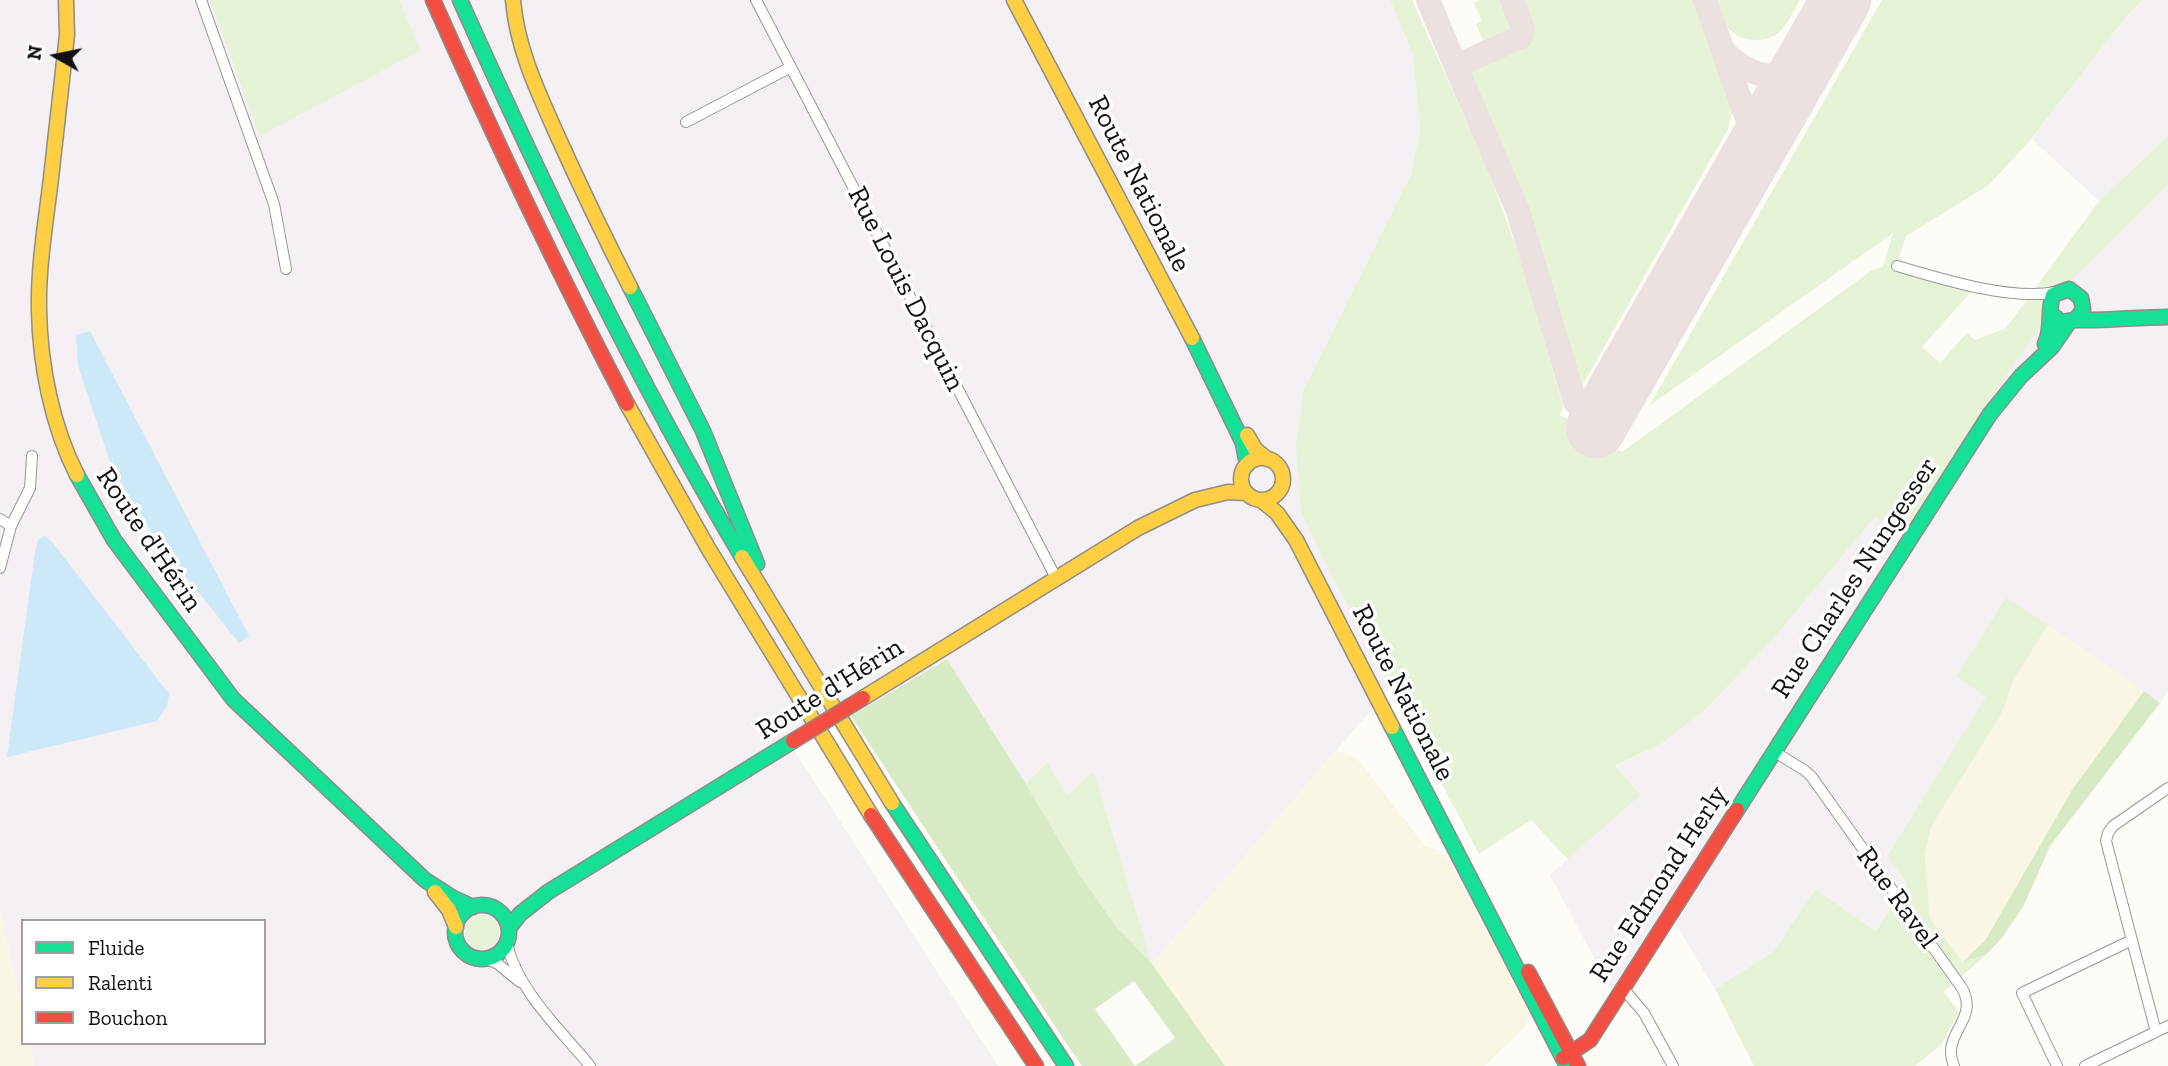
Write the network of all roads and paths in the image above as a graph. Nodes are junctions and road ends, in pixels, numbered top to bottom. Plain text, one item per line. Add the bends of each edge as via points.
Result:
1 (201, 0) edge
2 (433, 0) edge
3 (460, 0) edge
4 (513, 0) edge
5 (756, 0) edge
6 (1014, 0) edge
7 (1021, 0) edge
8 (66, 2) edge
9 (791, 67) junction
10 (1064, 92) junction
11 (686, 121) dead end
12 (1897, 266) dead end
13 (286, 269) dead end
14 (2056, 292) junction
15 (2025, 294) junction
16 (2083, 305) junction
17 (2050, 312) junction
18 (2168, 315) edge
19 (2072, 321) junction
20 (1191, 337) junction
21 (1990, 414) junction
22 (32, 456) dead end
23 (1266, 459) junction
24 (1245, 470) junction
25 (1281, 489) junction
26 (1246, 492) junction
27 (1261, 500) junction
28 (0, 519) edge
29 (10, 526) junction
30 (1138, 528) junction
31 (1296, 540) junction
32 (0, 568) edge
33 (1056, 578) junction
34 (799, 653) junction
35 (1773, 751) junction
36 (1762, 769) joint
37 (2168, 788) edge
38 (425, 880) junction
39 (548, 892) junction
40 (473, 907) junction
41 (494, 908) junction
42 (456, 927) junction
43 (509, 928) junction
44 (2132, 940) junction
45 (506, 944) junction
46 (486, 959) junction
47 (1622, 987) junction
48 (527, 988) junction
49 (2168, 1026) edge
50 (2156, 1032) junction
51 (1567, 1056) edge
52 (590, 1066) edge
53 (1036, 1066) edge
54 (1066, 1066) edge
55 (1672, 1066) edge
56 (1954, 1066) edge
57 (2057, 1066) edge
58 (2085, 1066) edge

1 - 13 street via 274,204
2 - 53 main road via 547,249 680,499 843,771
3 - 34 main road via 534,164 618,332
4 - 34 main road via 526,64 586,199 695,414
5 - 9 street, Rue Louis Dacquin
6 - 10 main road
7 - 10 main road
8 - 38 main road, Route d'Hérin via 66,46 39,311 46,376 68,457 114,540 227,692
9 - 11 street
9 - 33 street, Rue Louis Dacquin
10 - 20 main road, Route Nationale
12 - 15 street
14 - 15 street
14 - 16 main road via 2074,290
14 - 17 main road
15 - 17 street
16 - 18 main road via 2100,314 2132,310
16 - 19 main road
17 - 19 main road via 2058,321
17 - 21 main road, Rue Charles Nungesser via 2052,330 2047,341 2010,378
18 - 19 main road
19 - 21 main road, Rue Charles Nungesser
20 - 23 main road, Route Nationale via 1252,443
20 - 24 main road, Route Nationale via 1243,443
21 - 35 main road, Rue Charles Nungesser
22 - 29 street via 30,488
23 - 24 main road via 1256,460
23 - 25 main road via 1280,469
24 - 26 main road via 1242,485
24 - 30 main road, Route d'Hérin via 1230,482 1170,501
25 - 27 main road
25 - 31 main road
26 - 27 main road
26 - 30 main road, Route d'Hérin via 1195,500
27 - 31 main road, Route Nationale
28 - 29 street
29 - 32 street
30 - 33 main road, Route d'Hérin
31 - 51 main road, Route Nationale via 1492,915 1536,986
33 - 39 main road, Route d'Hérin, bridge
34 - 54 main road
35 - 36 main road, Rue Charles Nungesser
35 - 56 street, Rue Ravel via 1811,776 1962,988 1966,1017 1952,1041
36 - 47 main road, Rue Edmond Herly
37 - 44 street via 2113,826 2107,837
38 - 40 main road, Route d'Hérin
38 - 42 main road, Route d'Hérin via 449,910
39 - 41 main road, Route d'Hérin via 520,904
39 - 43 main road, Route d'Hérin
40 - 41 main road
40 - 42 main road via 463,913
41 - 43 main road
42 - 46 main road via 464,951
43 - 45 main road
44 - 50 street
44 - 57 street via 2022,993
45 - 46 main road
45 - 48 street
46 - 48 street
47 - 51 main road, Rue Edmond Herly via 1587,1044
47 - 55 street via 1644,1013
48 - 52 street
49 - 50 street
50 - 58 street

